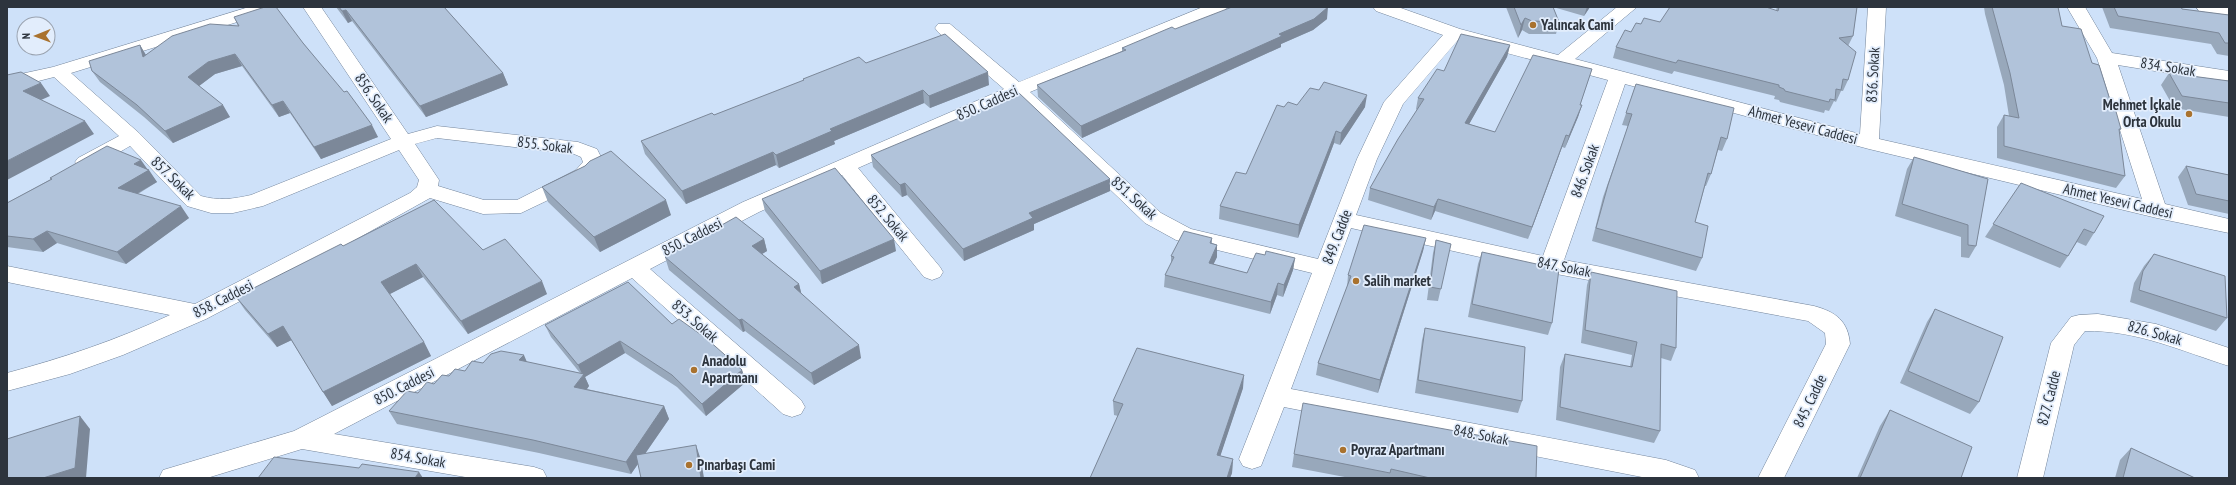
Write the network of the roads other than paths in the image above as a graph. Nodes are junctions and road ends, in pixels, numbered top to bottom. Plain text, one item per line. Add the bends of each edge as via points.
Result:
1 (267, 7) edge
2 (312, 7) edge
3 (1218, 7) edge
4 (1382, 7) edge
5 (1628, 7) edge
6 (1877, 7) edge
7 (2076, 7) edge
8 (2205, 7) edge
9 (2229, 12) edge
10 (944, 28) dead end
11 (1454, 33) junction
12 (2106, 58) junction
13 (1562, 61) junction
14 (58, 71) junction
15 (1619, 76) junction
16 (2229, 77) edge
17 (7, 83) edge
18 (1017, 90) junction
19 (132, 137) junction
20 (403, 141) junction
21 (1869, 143) junction
22 (844, 165) junction
23 (69, 171) edge
24 (427, 190) junction
25 (2158, 211) junction
26 (1343, 219) junction
27 (2229, 226) edge
28 (1551, 265) junction
29 (633, 267) junction
30 (1325, 268) junction
31 (932, 272) dead end
32 (7, 274) edge
33 (198, 312) junction
34 (1831, 323) joint
35 (2079, 323) joint
36 (2229, 357) edge
37 (7, 382) edge
38 (1276, 396) junction
39 (792, 407) dead end
40 (302, 439) junction
41 (1252, 460) dead end
42 (172, 478) edge
43 (534, 478) edge
44 (1686, 478) edge
45 (1772, 478) edge
46 (2030, 478) edge

1 - 14 street
2 - 20 street, 856. Sokak
3 - 18 street, 850. Caddesi
4 - 11 street, Ahmet Yesevi Caddesi
5 - 13 street
6 - 21 street, 836. Sokak
7 - 12 street
8 - 9 street
10 - 18 street
11 - 13 street, Ahmet Yesevi Caddesi
11 - 26 street, 849. Cadde via 1394,102
12 - 16 street, 834. Sokak
12 - 25 street
13 - 15 street, Ahmet Yesevi Caddesi
14 - 17 street
14 - 19 street, 857. Sokak
15 - 21 street, Ahmet Yesevi Caddesi
15 - 28 street, 846. Sokak
18 - 22 street, 850. Caddesi
18 - 30 street, 851. Sokak via 1154,218 1184,235
19 - 20 street, 857. Sokak via 194,201 211,206 256,202
19 - 23 street
20 - 24 street, 856. Sokak via 430,180
20 - 24 street, 855. Sokak via 437,132 578,148 590,153 594,163 583,176 520,206 483,207
21 - 25 street, Ahmet Yesevi Caddesi
22 - 29 street, 850. Caddesi via 751,207
22 - 31 street, 852. Sokak
24 - 33 street, 858. Caddesi via 417,198
25 - 27 street, Ahmet Yesevi Caddesi
26 - 28 street, 847. Sokak
26 - 30 street, 849. Cadde
28 - 34 street, 847. Sokak via 1814,314
29 - 39 street, 853. Sokak
29 - 40 street, 850. Caddesi
30 - 38 street, 849. Cadde
32 - 33 street
33 - 37 street, 858. Caddesi via 113,349
34 - 45 street, 845. Cadde via 1837,330 1838,344
35 - 36 street, 826. Sokak via 2098,321 2124,324
35 - 46 street, 827. Cadde via 2063,343
38 - 41 street, 849. Cadde
38 - 44 street, 848. Sokak via 1666,470
40 - 42 street, 850. Caddesi
40 - 43 street, 854. Sokak

